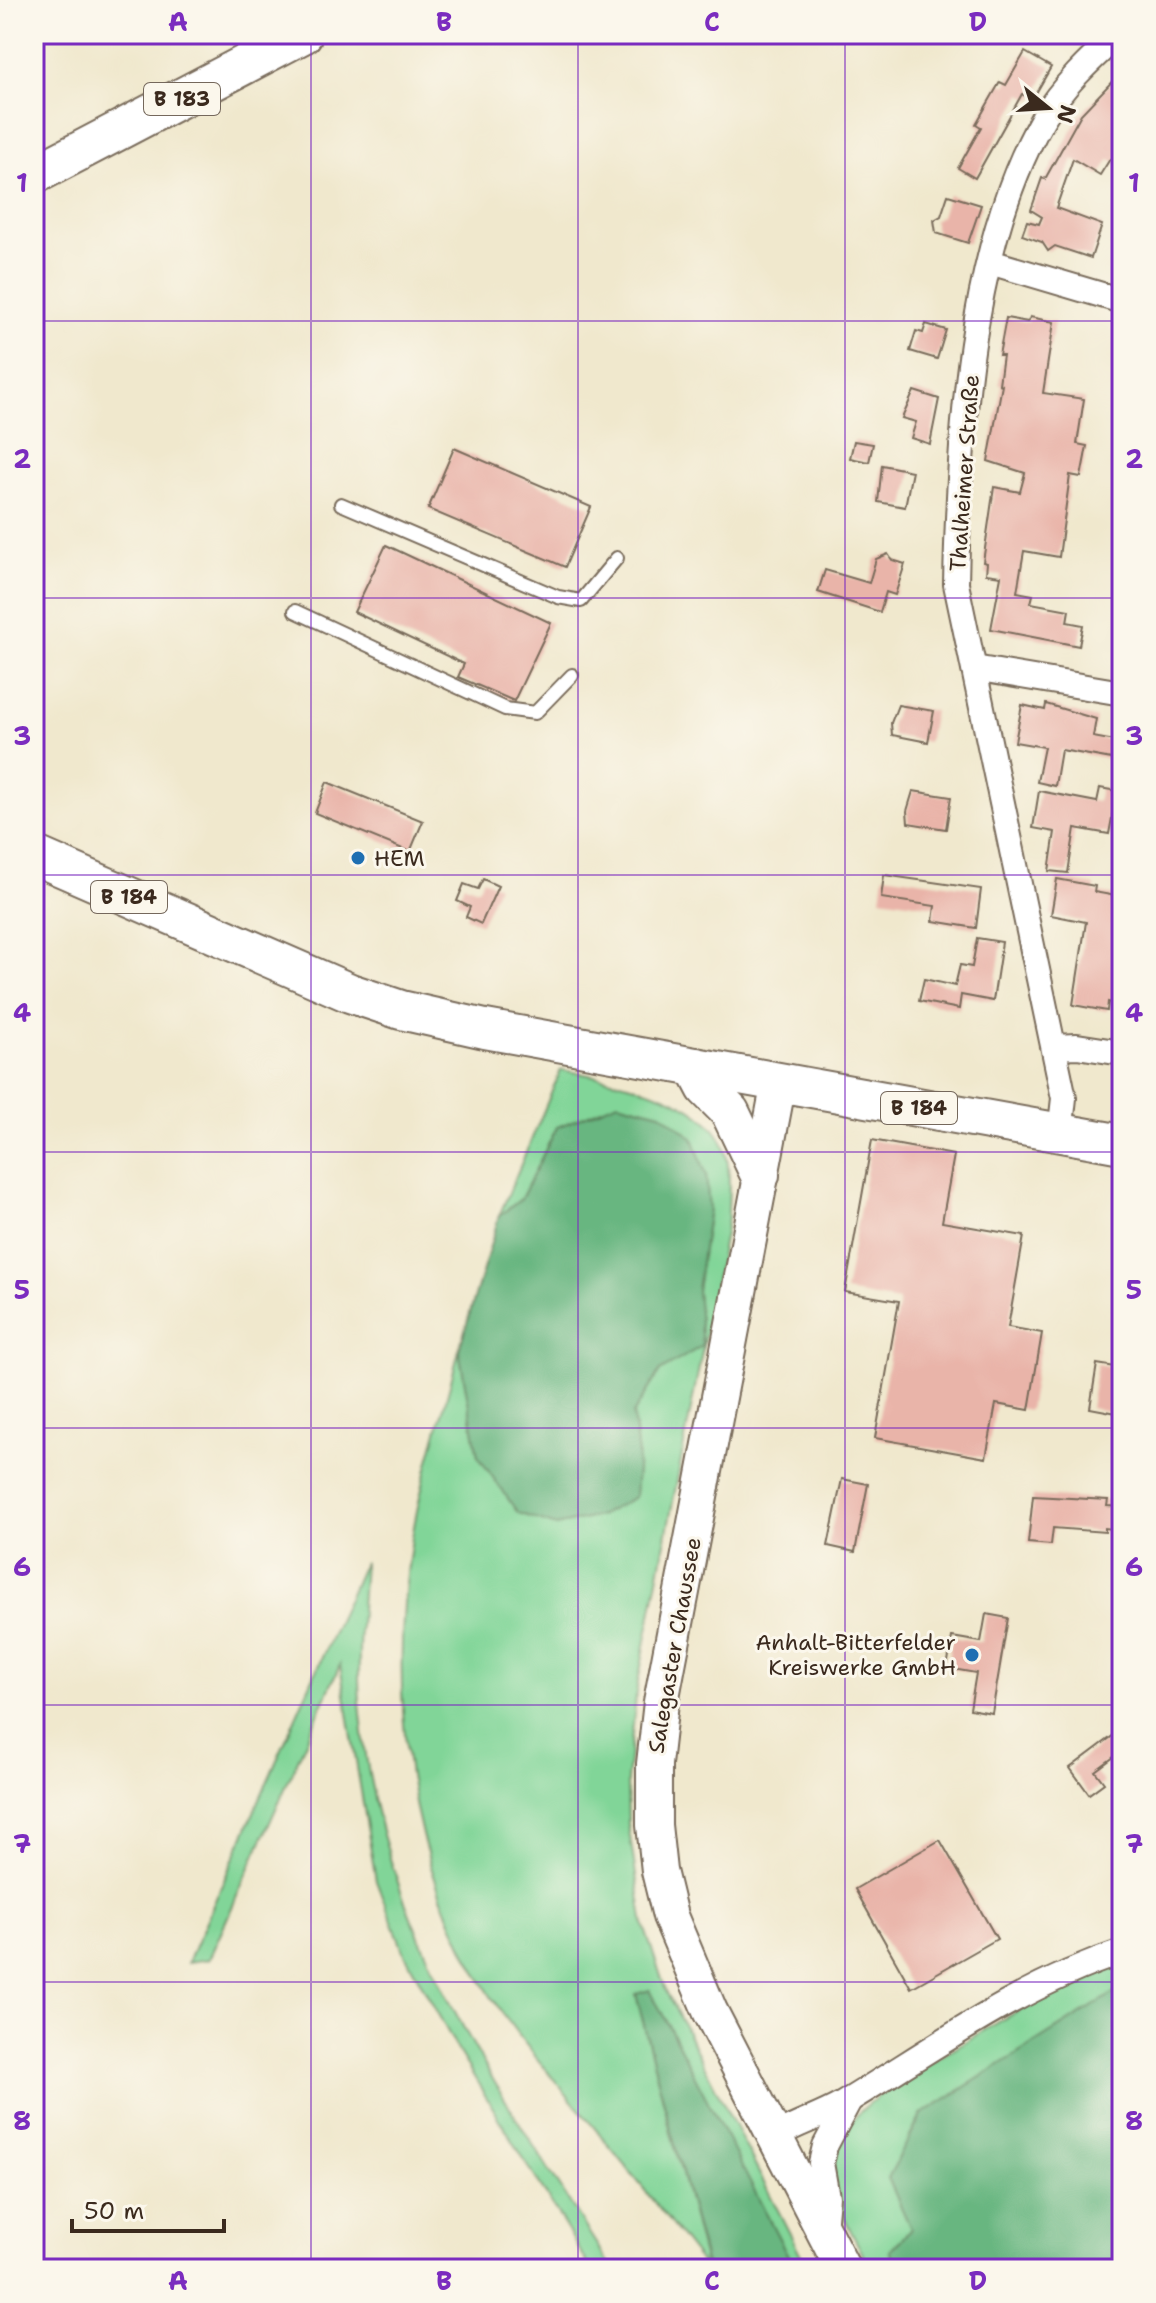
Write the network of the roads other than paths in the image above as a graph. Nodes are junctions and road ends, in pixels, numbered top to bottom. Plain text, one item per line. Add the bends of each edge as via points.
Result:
1 (303, 34) edge
2 (1119, 34) edge
3 (34, 175) edge
4 (990, 262) junction
5 (1122, 301) edge
6 (341, 504) dead end
7 (617, 558) dead end
8 (295, 611) dead end
9 (974, 668) junction
10 (572, 675) dead end
11 (1122, 693) edge
12 (34, 855) edge
13 (1054, 1047) junction
14 (1122, 1053) edge
15 (695, 1067) junction
16 (779, 1082) junction
17 (1060, 1134) junction
18 (1122, 1144) edge
19 (760, 1175) junction
20 (1122, 1952) edge
21 (850, 2099) junction
22 (774, 2137) junction
23 (824, 2230) junction
24 (843, 2269) edge

1 - 3 main road, B 183
2 - 4 street, Thalheimer Straße via 1074,78 1043,119 1008,194
4 - 5 street
4 - 9 street, Thalheimer Straße via 975,320 957,539 956,584
6 - 7 lane via 558,597 581,601
8 - 10 lane via 505,709 535,713
9 - 11 street
9 - 13 street, Thalheimer Straße
12 - 15 main road, B 184 via 350,993 401,1010
13 - 14 street
13 - 17 street, Thalheimer Straße via 1064,1098
15 - 16 main road, B 184
15 - 19 main road via 706,1088 730,1112
16 - 17 main road, B 184
16 - 19 main road, Salegaster Chaussee
17 - 18 main road, B 184
19 - 22 main road, Salegaster Chaussee via 661,1702 653,1795 659,1871 680,1945
20 - 21 street via 1005,2001
21 - 22 street
21 - 23 street via 823,2154
22 - 23 main road, Salegaster Chaussee
23 - 24 main road, Salegaster Chaussee

